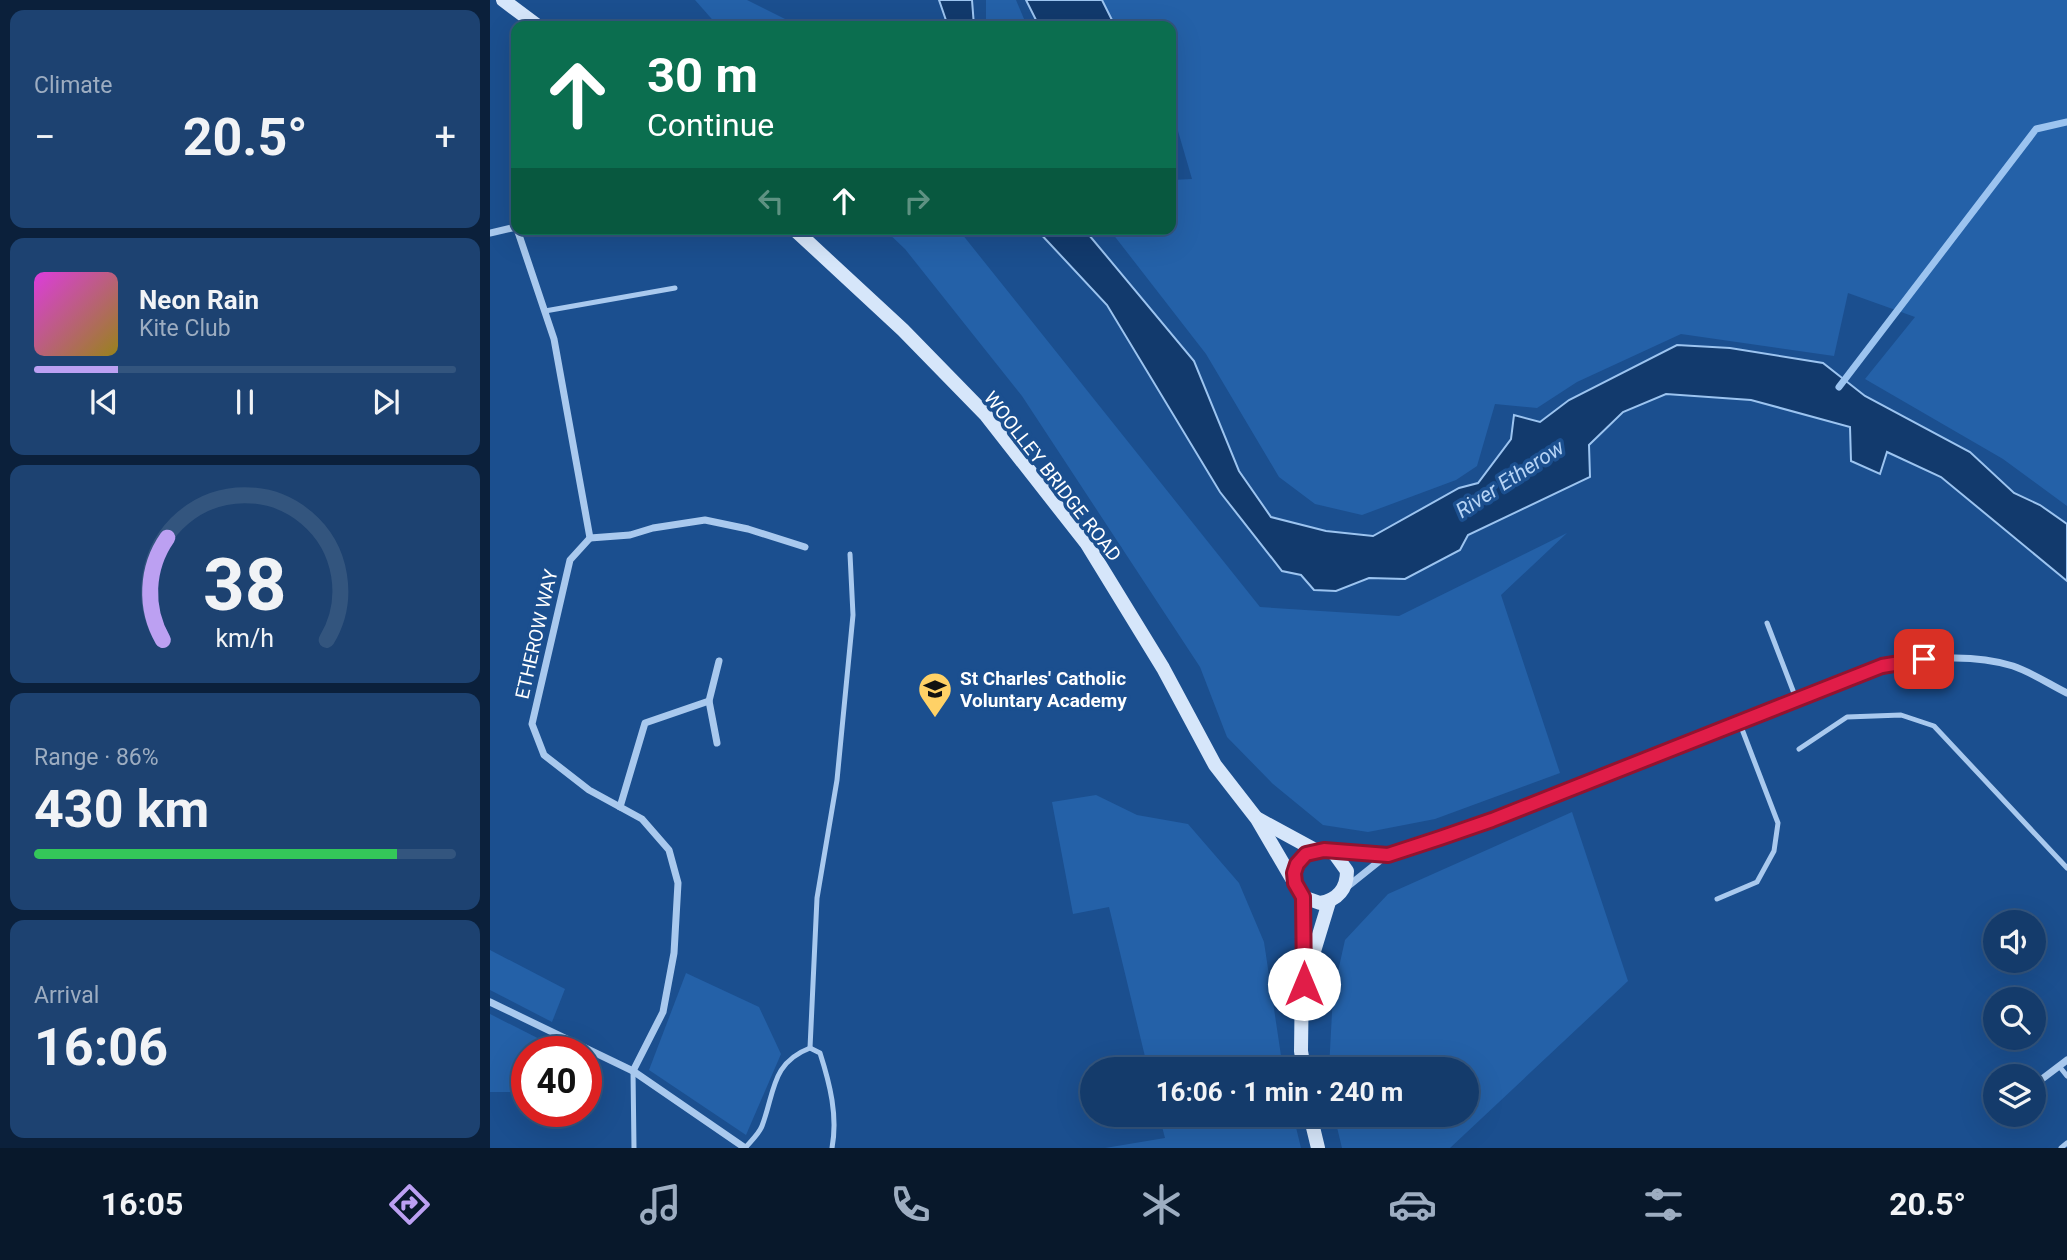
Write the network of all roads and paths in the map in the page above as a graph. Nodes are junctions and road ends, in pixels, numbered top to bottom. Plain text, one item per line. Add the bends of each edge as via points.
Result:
1 (503, 0) edge
2 (531, 21) edge
3 (511, 229) edge
4 (490, 233) edge
5 (519, 235) edge
6 (800, 235) edge
7 (676, 288) dead end
8 (545, 311) junction
9 (590, 538) junction
10 (805, 547) dead end
11 (850, 554) dead end
12 (1767, 624) dead end
13 (719, 661) dead end
14 (2067, 692) edge
15 (709, 701) junction
16 (1797, 701) junction
17 (1740, 724) junction
18 (717, 743) dead end
19 (1799, 749) dead end
20 (620, 807) junction
21 (1257, 819) junction
22 (1315, 850) junction
23 (1334, 853) junction
24 (1388, 855) junction
25 (2067, 868) edge
26 (1295, 883) junction
27 (1344, 889) junction
28 (1303, 897) junction
29 (1717, 899) dead end
30 (1329, 902) junction
31 (1304, 984) junction
32 (490, 1002) edge
33 (810, 1048) junction
34 (1302, 1057) edge
35 (2067, 1060) edge
36 (2059, 1066) junction
37 (633, 1071) junction
38 (2046, 1076) edge
39 (2067, 1076) edge
40 (1313, 1127) edge
41 (2067, 1143) edge
42 (634, 1148) edge
43 (745, 1148) edge
44 (832, 1148) edge
45 (1318, 1148) edge
46 (2061, 1148) edge

1 - 2 street
3 - 4 street
5 - 8 street
6 - 21 street, WOOLLEY BRIDGE ROAD via 903,330 993,424 1087,544 1163,668 1215,765
7 - 8 lane
8 - 9 street via 570,416
9 - 10 street via 696,521 748,529
9 - 20 street, ETHEROW WAY via 570,560 532,724 544,755 566,775
11 - 33 lane via 853,615 837,780 817,898
12 - 16 lane
13 - 15 street
14 - 16 street via 2013,667 1970,659 1924,659 1882,666
15 - 18 street
15 - 20 street via 645,723
16 - 17 street
17 - 24 street
17 - 29 lane via 1778,823 1777,832 1774,852 1757,882
19 - 25 lane via 1847,717 1901,716 1934,726
20 - 37 street, ETHEROW WAY via 642,820 669,850 678,883 674,954 663,1012
21 - 22 street, WOOLLEY BRIDGE ROAD
21 - 26 street, WOOLLEY BRIDGE ROAD
22 - 23 street
22 - 26 street via 1297,864
23 - 24 street
23 - 27 street via 1347,871
24 - 27 street
26 - 28 street
27 - 30 street
28 - 30 street
28 - 31 street
30 - 31 street
31 - 34 street
32 - 37 street
33 - 43 lane via 795,1054 777,1075 761,1129
33 - 44 lane via 820,1053 826,1073 836,1125
35 - 36 street
36 - 38 street
36 - 39 lane
37 - 42 lane
37 - 43 street
40 - 45 street
41 - 46 lane

